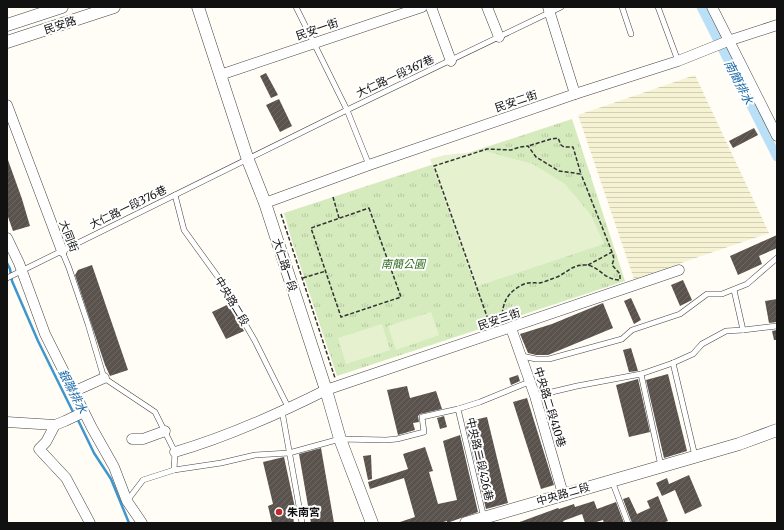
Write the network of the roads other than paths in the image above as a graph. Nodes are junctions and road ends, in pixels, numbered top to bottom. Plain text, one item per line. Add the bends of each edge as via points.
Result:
1 (62, 7) edge
2 (114, 7) edge
3 (198, 7) edge
4 (296, 7) edge
5 (422, 7) edge
6 (431, 7) edge
7 (487, 7) edge
8 (562, 7) edge
9 (622, 7) edge
10 (658, 7) edge
11 (712, 7) edge
12 (550, 10) edge
13 (7, 25) edge
14 (777, 25) edge
15 (631, 34) dead end
16 (499, 37) junction
17 (728, 41) junction
18 (7, 42) edge
19 (313, 43) junction
20 (451, 61) junction
21 (678, 61) junction
22 (220, 75) junction
23 (575, 94) junction
24 (7, 105) edge
25 (347, 110) junction
26 (777, 136) edge
27 (248, 160) junction
28 (369, 165) junction
29 (175, 196) junction
30 (265, 203) junction
31 (7, 238) edge
32 (62, 251) junction
33 (777, 258) edge
34 (679, 270) dead end
35 (20, 272) junction
36 (7, 278) edge
37 (734, 290) junction
38 (777, 326) edge
39 (512, 328) junction
40 (743, 330) junction
41 (522, 356) junction
42 (673, 363) junction
43 (641, 374) junction
44 (104, 378) junction
45 (529, 382) junction
46 (326, 390) junction
47 (75, 391) junction
48 (535, 396) junction
49 (458, 409) junction
50 (285, 410) junction
51 (84, 412) junction
52 (7, 422) edge
53 (55, 425) junction
54 (777, 430) edge
55 (164, 432) junction
56 (132, 439) dead end
57 (340, 439) junction
58 (175, 452) junction
59 (289, 453) junction
60 (695, 456) junction
61 (661, 466) junction
62 (174, 470) junction
63 (612, 481) junction
64 (563, 494) junction
65 (127, 501) junction
66 (484, 518) junction
67 (90, 523) edge
68 (142, 523) edge
69 (302, 523) edge
70 (372, 523) edge
71 (466, 523) edge
72 (628, 523) edge

1 - 13 street, 民安路
2 - 18 street, 民安路
3 - 22 street, 大仁路一段
4 - 19 lane
5 - 19 street, 民安一街
6 - 20 street
7 - 16 street
8 - 12 lane, 大仁路一段367巷
9 - 15 lane
10 - 21 lane
11 - 17 street
12 - 16 lane, 大仁路一段367巷
12 - 23 street
14 - 17 street, 民安二街
16 - 20 lane, 大仁路一段367巷
17 - 21 street, 民安二街
17 - 26 street
19 - 22 street, 民安一街
19 - 25 lane
20 - 25 lane, 大仁路一段367巷
21 - 23 street, 民安二街
22 - 27 street, 大仁路一段
23 - 28 street, 民安二街
24 - 32 street, 大同街
25 - 27 lane, 大仁路一段367巷
25 - 28 lane
27 - 29 lane, 大仁路一段376巷
27 - 30 street, 大仁路一段
28 - 30 street, 民安二街
29 - 32 lane, 大仁路一段376巷
29 - 50 lane, 中央路二段 via 184,230 218,277 256,341
30 - 46 street, 大仁路一段
31 - 35 street
32 - 35 lane, 大仁路一段376巷
32 - 44 lane, 大同街
33 - 37 lane via 747,284
34 - 39 street, 民安三街
35 - 36 lane, 大仁路一段376巷
35 - 47 street via 45,334
37 - 40 lane
37 - 41 lane via 722,294 707,294 680,314 632,330 622,339 549,359
38 - 40 lane
39 - 41 street, 中央路二段410巷
39 - 46 street, 民安三街
40 - 42 lane via 726,331 702,344 692,354
41 - 45 street, 中央路二段410巷
42 - 43 lane
42 - 60 lane
43 - 48 lane
43 - 61 lane
44 - 47 street
44 - 55 lane via 155,412
45 - 48 street, 中央路二段410巷
45 - 49 lane, 中央路二段426巷
46 - 50 street
46 - 57 street, 大仁路一段
47 - 51 street
48 - 64 street, 中央路二段410巷
49 - 57 lane via 422,417 424,432 417,434 386,440
49 - 66 lane, 中央路二段426巷
50 - 58 street via 203,444
50 - 59 lane, 中央路二段
51 - 53 street
51 - 65 street via 114,467
52 - 53 street
53 - 67 street via 39,449 66,478
54 - 60 street, 中央路二段
55 - 56 street via 143,439
55 - 58 lane
57 - 59 lane
57 - 70 street, 大仁路一段
58 - 62 lane
59 - 62 lane via 255,456
59 - 69 lane, 中央路二段
60 - 61 street, 中央路二段
61 - 63 street, 中央路二段
62 - 65 lane via 144,480
63 - 64 street, 中央路二段
63 - 72 lane
64 - 66 street, 中央路二段
65 - 68 street
66 - 71 street, 中央路二段

